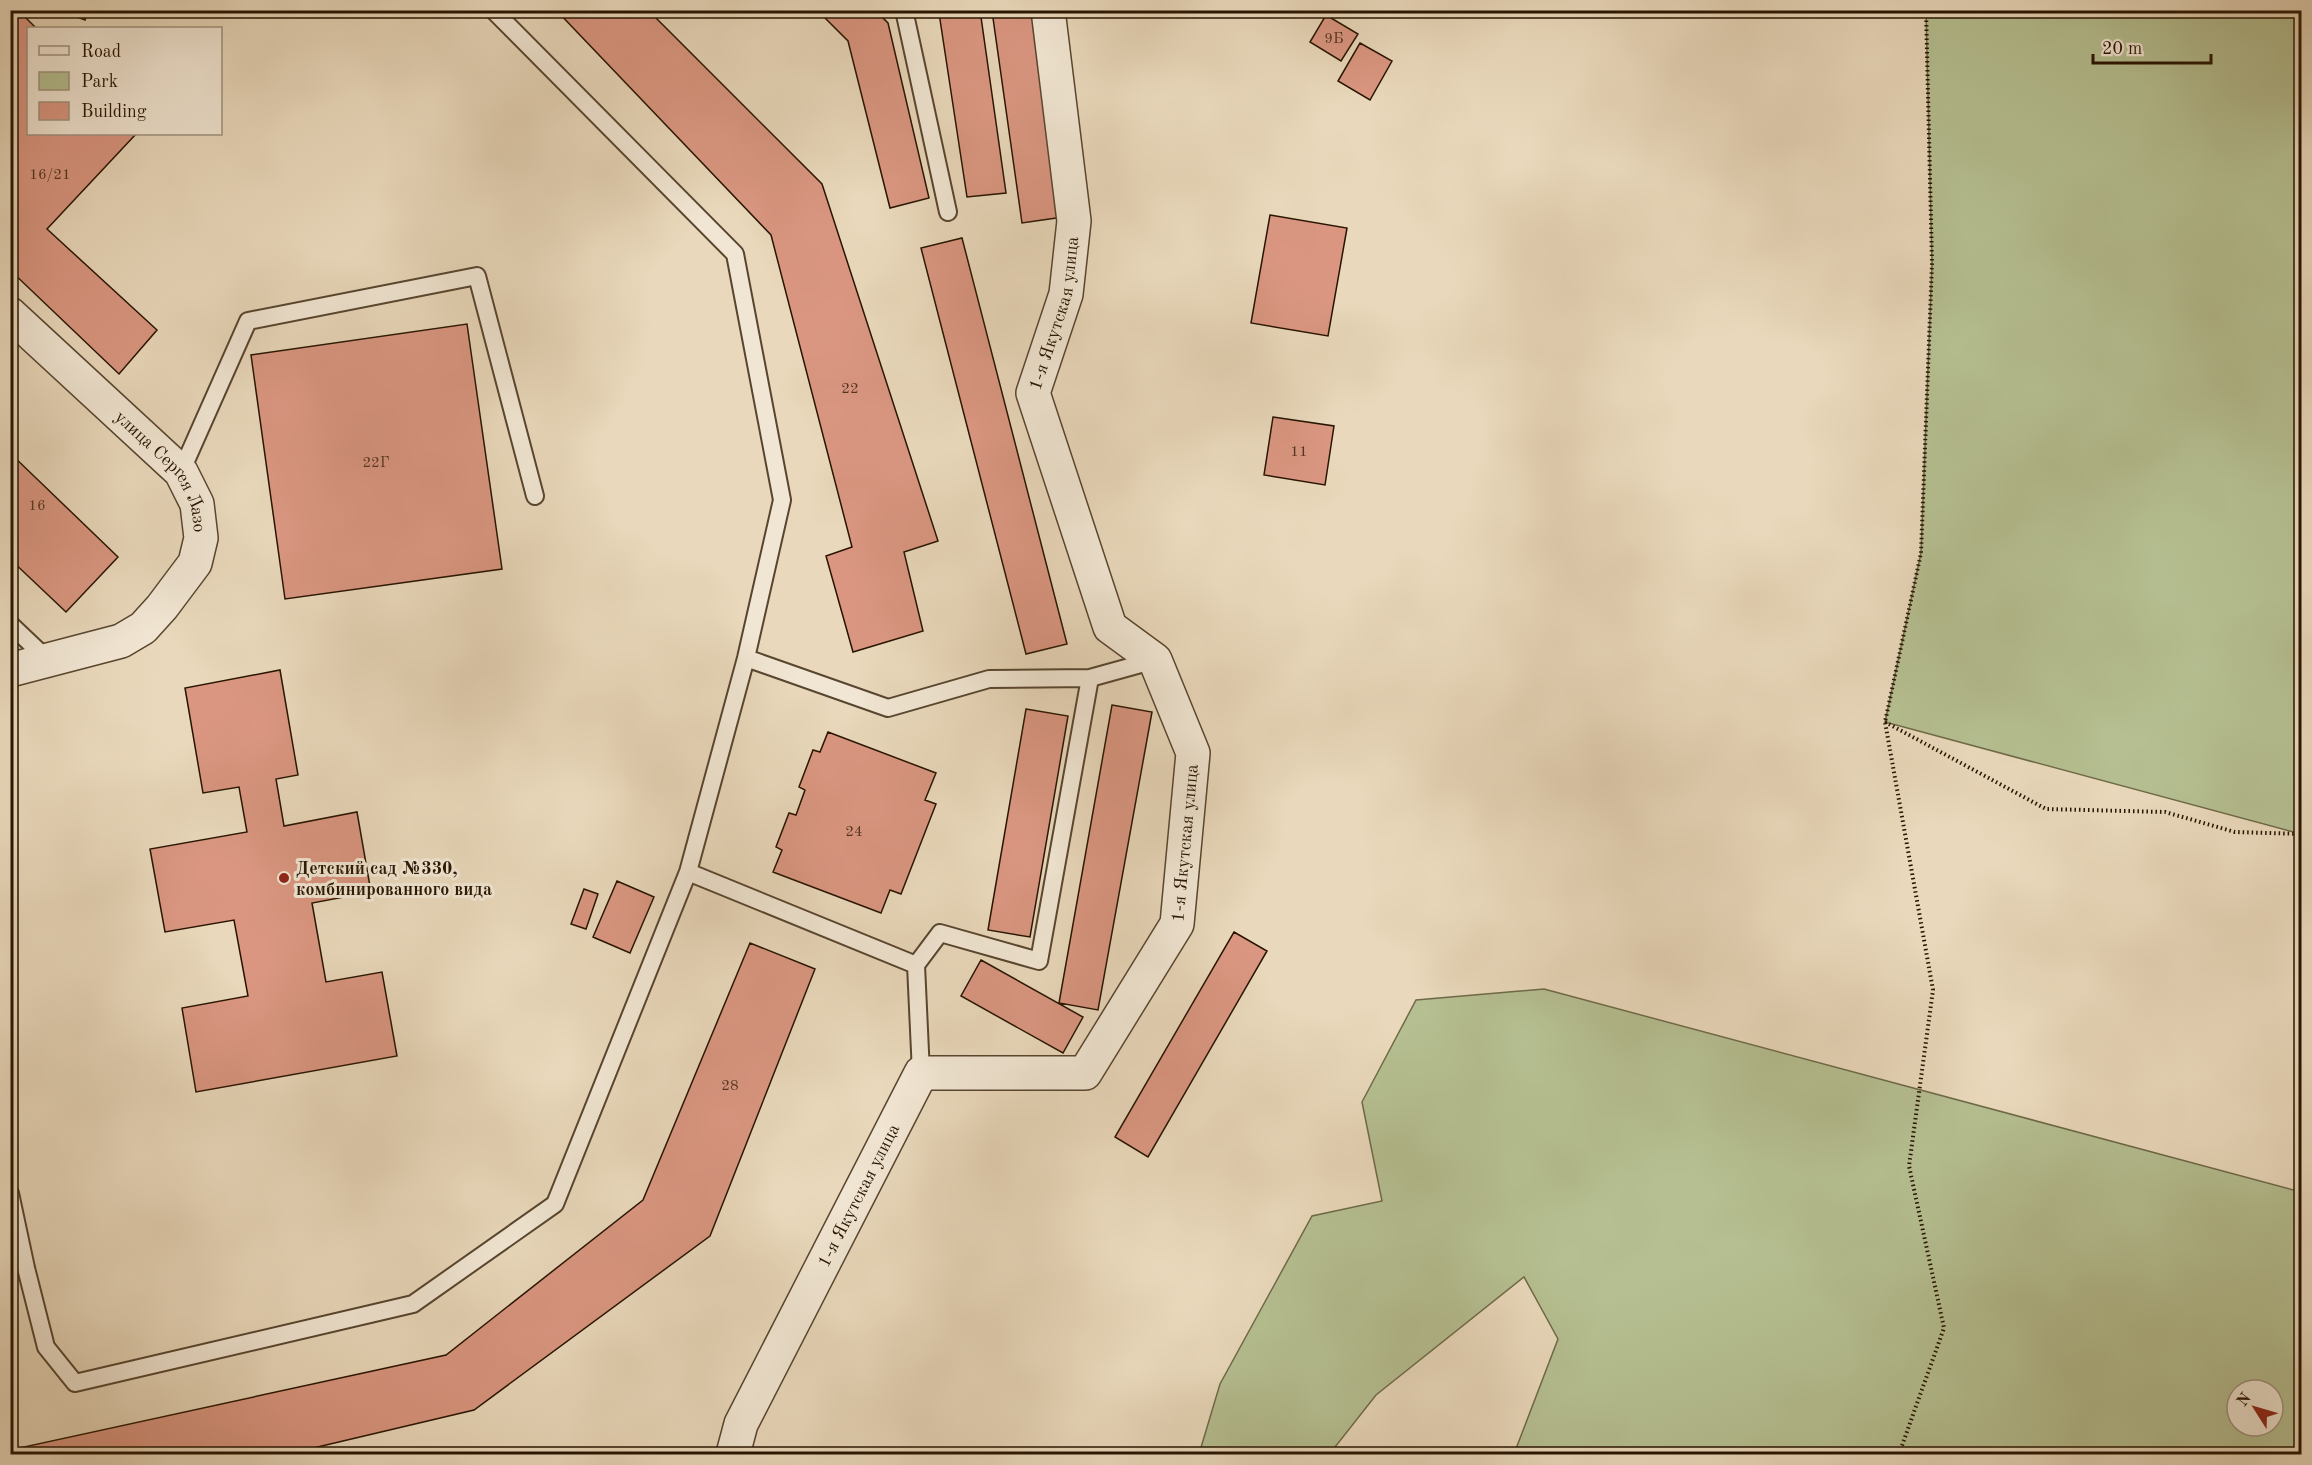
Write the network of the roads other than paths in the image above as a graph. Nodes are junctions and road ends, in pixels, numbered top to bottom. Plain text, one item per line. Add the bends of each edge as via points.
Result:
1 (493, 10) edge
2 (904, 10) edge
3 (1048, 10) edge
4 (948, 212) dead end
5 (10, 314) edge
6 (181, 472) junction
7 (535, 496) dead end
8 (10, 624) edge
9 (746, 658) junction
10 (48, 660) junction
11 (1155, 660) junction
12 (10, 670) edge
13 (1090, 678) junction
14 (688, 872) junction
15 (916, 965) junction
16 (921, 1073) junction
17 (10, 1193) edge
18 (18, 1269) edge
19 (733, 1455) edge

1 - 9 lane via 735,254 782,500
2 - 4 lane
3 - 11 street, 1-я Якутская улица via 1074,220 1066,294 1033,393 1110,627
5 - 6 street, улица Сергея Лазо
6 - 7 lane via 248,321 477,276
6 - 10 street, улица Сергея Лазо via 199,516 201,538 195,562 143,628 121,642
8 - 10 lane
9 - 13 lane via 888,708 989,679
9 - 14 lane
10 - 12 street, улица Сергея Лазо
11 - 13 lane
11 - 16 street, 1-я Якутская улица via 1193,753 1178,924 1084,1073
13 - 15 lane via 1039,961 940,933
14 - 15 lane
14 - 18 lane via 555,1204 413,1304 75,1383 46,1347
15 - 16 lane
16 - 19 street, 1-я Якутская улица via 741,1424
17 - 18 lane

